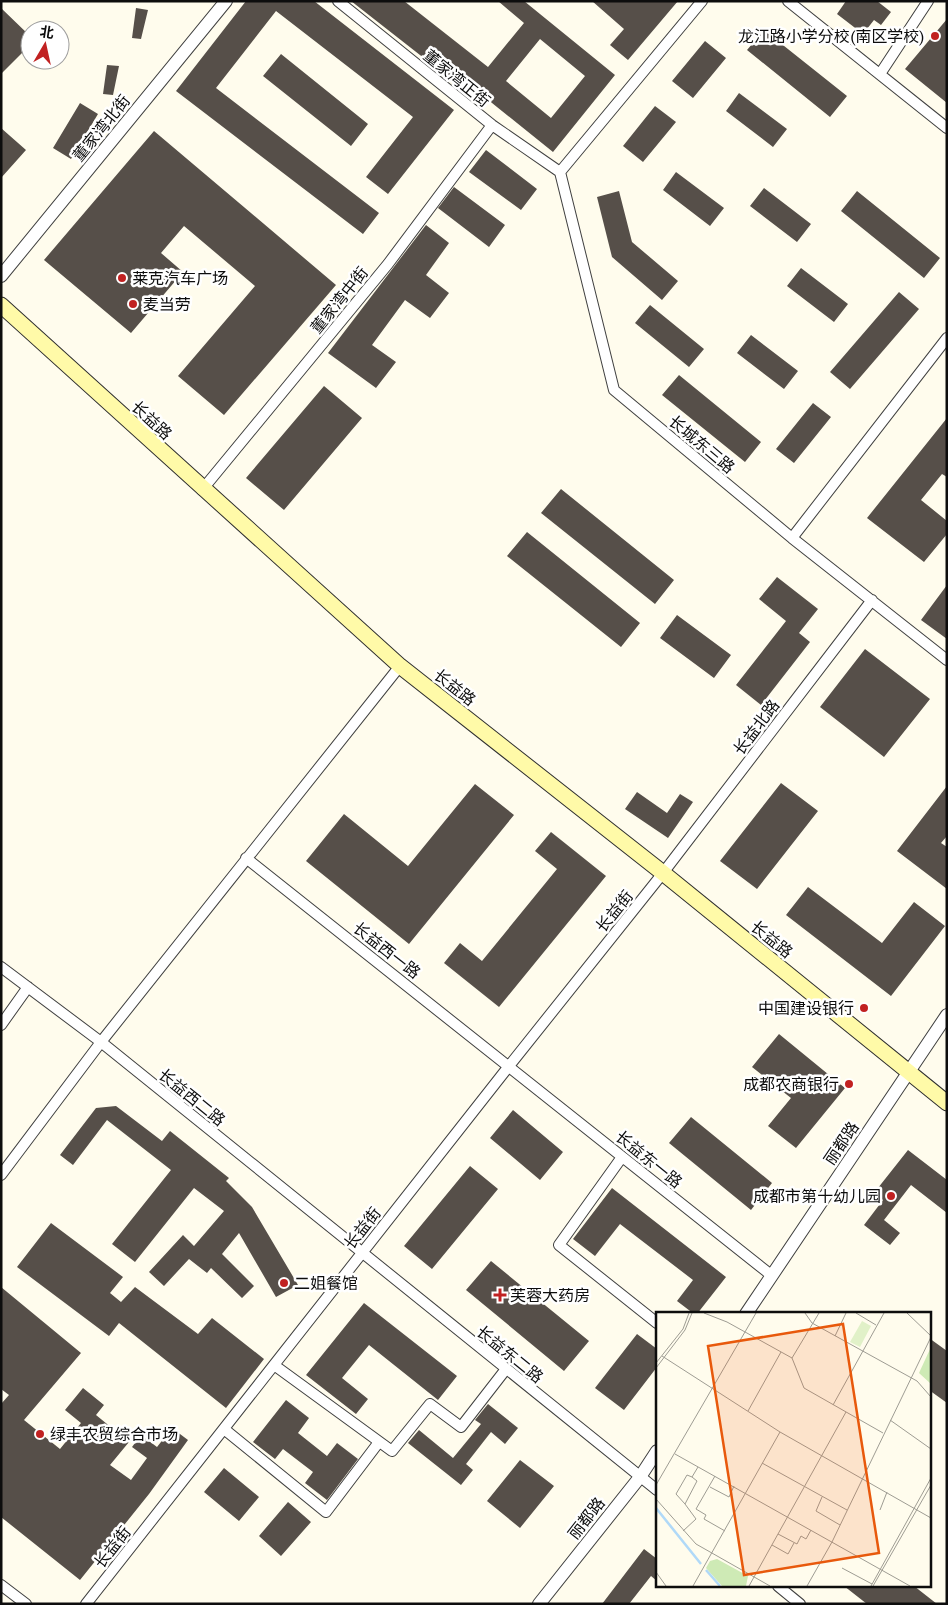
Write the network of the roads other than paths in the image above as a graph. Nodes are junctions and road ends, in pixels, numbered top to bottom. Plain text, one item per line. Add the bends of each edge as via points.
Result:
1 (226, 1) edge
2 (338, 1) edge
3 (702, 1) edge
4 (788, 1) edge
5 (928, 1) edge
6 (880, 74) junction
7 (492, 125) junction
8 (947, 128) edge
9 (560, 172) junction
10 (1, 276) edge
11 (1, 305) edge
12 (947, 338) edge
13 (202, 490) junction
14 (792, 538) junction
15 (872, 600) junction
16 (947, 660) edge
17 (400, 666) junction
18 (246, 858) junction
19 (663, 873) junction
20 (1, 967) edge
21 (28, 987) junction
22 (947, 1015) edge
23 (1, 1025) edge
24 (101, 1042) junction
25 (509, 1066) junction
26 (908, 1072) junction
27 (947, 1103) edge
28 (622, 1157) junction
29 (1, 1175) edge
30 (361, 1254) junction
31 (771, 1275) junction
32 (747, 1312) edge
33 (656, 1322) edge
34 (274, 1365) junction
35 (506, 1369) junction
36 (224, 1428) junction
37 (379, 1442) junction
38 (656, 1453) edge
39 (640, 1477) junction
40 (656, 1489) edge
41 (1, 1585) edge
42 (780, 1588) edge
43 (26, 1604) edge
44 (86, 1604) edge
45 (539, 1604) edge
46 (800, 1604) edge

1 - 10 street, 董家湾北街
2 - 7 street, 董家湾正街
3 - 9 street
4 - 6 street
5 - 6 street
6 - 8 street
7 - 9 street, 董家湾正街
7 - 13 street, 董家湾中街 via 388,264
9 - 14 street, 长城东三路 via 614,390
11 - 13 main road, 长益路
12 - 14 street
13 - 17 main road, 长益路
14 - 15 street, 长城东三路
15 - 16 street, 长城东三路
15 - 19 street, 长益北路
17 - 18 street
17 - 19 main road, 长益路
18 - 24 street
18 - 25 street, 长益西一路
19 - 25 street, 长益街
19 - 26 main road, 长益路
20 - 21 street, 长益西二路
21 - 23 street
21 - 24 street, 长益西二路
22 - 26 street, 丽都路
24 - 29 street
24 - 30 street, 长益西二路
25 - 28 street, 长益东一路
25 - 30 street, 长益街
26 - 27 main road, 长益路
26 - 31 street, 丽都路
28 - 31 street, 长益东一路
28 - 33 street via 559,1245
30 - 34 street, 长益街
30 - 35 street, 长益东二路
31 - 32 street, 丽都路
34 - 36 street, 长益街
34 - 37 street
35 - 37 street via 461,1427 430,1404 392,1451
35 - 39 street, 长益东二路
36 - 37 street via 326,1512
36 - 44 street, 长益街
38 - 39 street, 丽都路
39 - 40 street, 长益东二路
39 - 45 street, 丽都路
41 - 43 street
42 - 46 street

